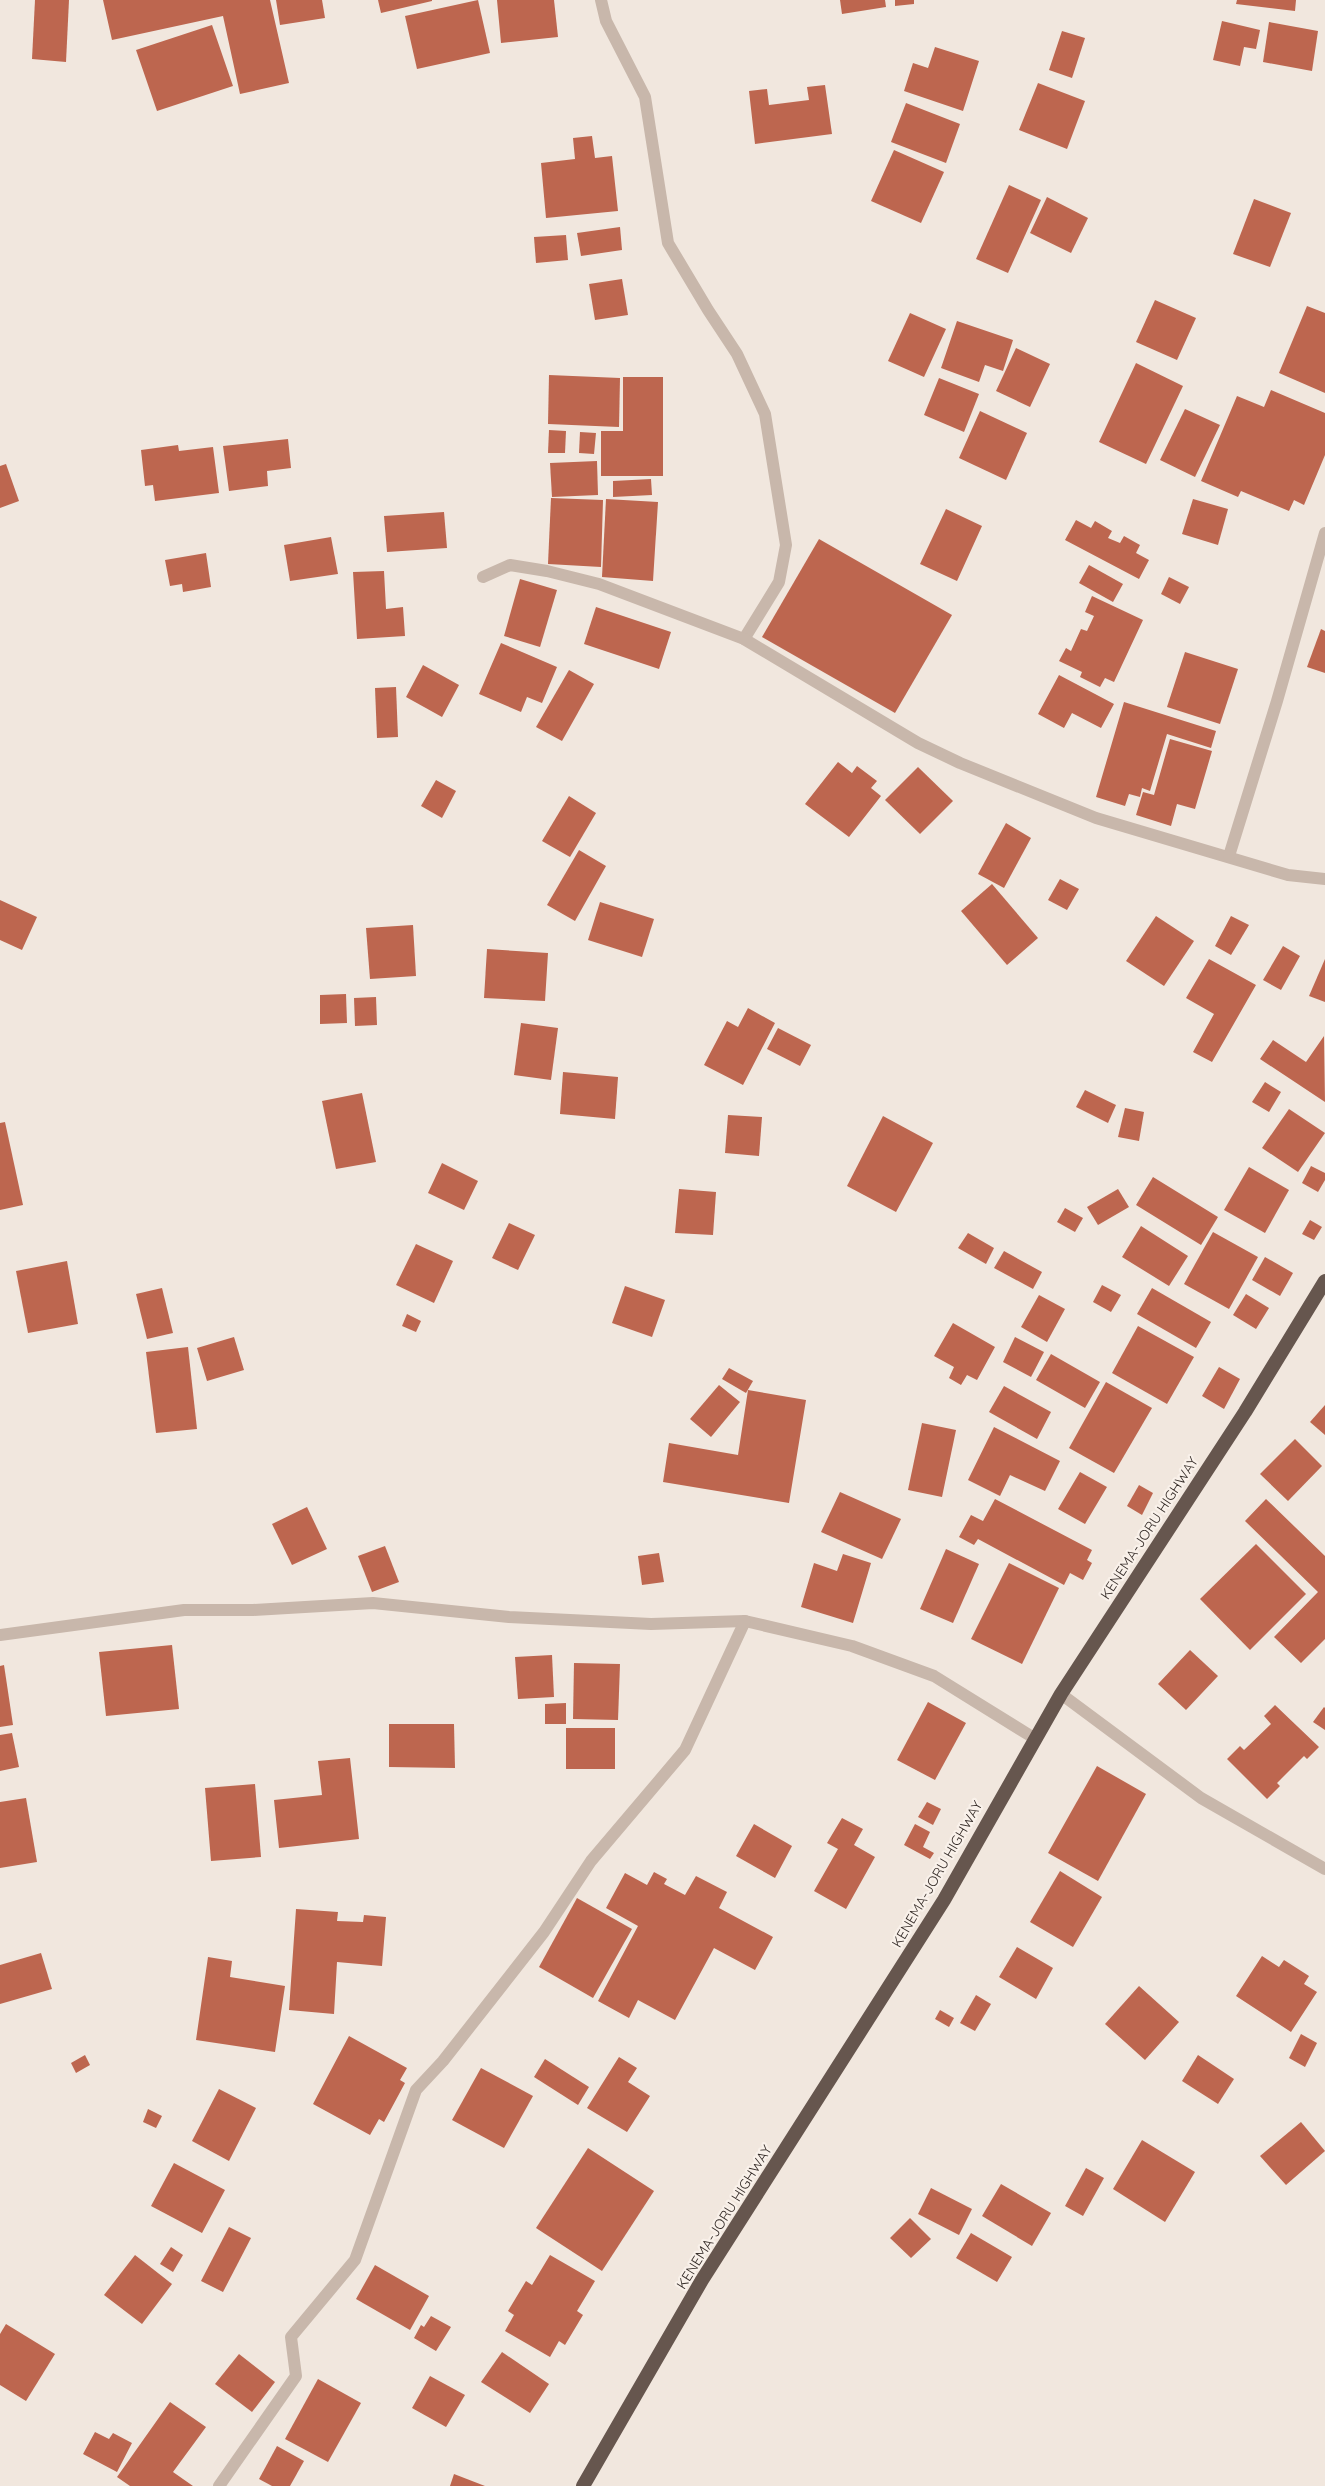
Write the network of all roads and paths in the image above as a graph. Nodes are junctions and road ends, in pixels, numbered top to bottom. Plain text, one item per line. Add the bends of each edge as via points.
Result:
1 (601, 0) edge
2 (1325, 533) edge
3 (482, 577) dead end
4 (744, 639) junction
5 (1229, 856) junction
6 (1325, 879) edge
7 (1325, 1281) edge
8 (745, 1621) junction
9 (0, 1635) edge
10 (1061, 1694) junction
11 (1034, 1738) junction
12 (1325, 1869) edge
13 (219, 2486) edge
14 (583, 2486) edge

1 - 4 street via 606,20 645,97 668,243 737,354 765,414 786,545 779,582
2 - 5 street
3 - 4 street via 510,565 547,571 599,584
4 - 5 street via 918,743 960,763 1096,818
5 - 6 street via 1288,875
7 - 10 highway, KENEMA-JORU HIGHWAY
8 - 9 street via 632,1623 510,1617 373,1602 253,1610 184,1610
8 - 11 street via 852,1646 934,1676
8 - 13 street via 685,1750 591,1861 544,1932 443,2061 416,2090 355,2260 291,2337 296,2376
10 - 11 highway, KENEMA-JORU HIGHWAY
10 - 12 street via 1201,1798
11 - 14 highway, KENEMA-JORU HIGHWAY via 944,1900 702,2280

